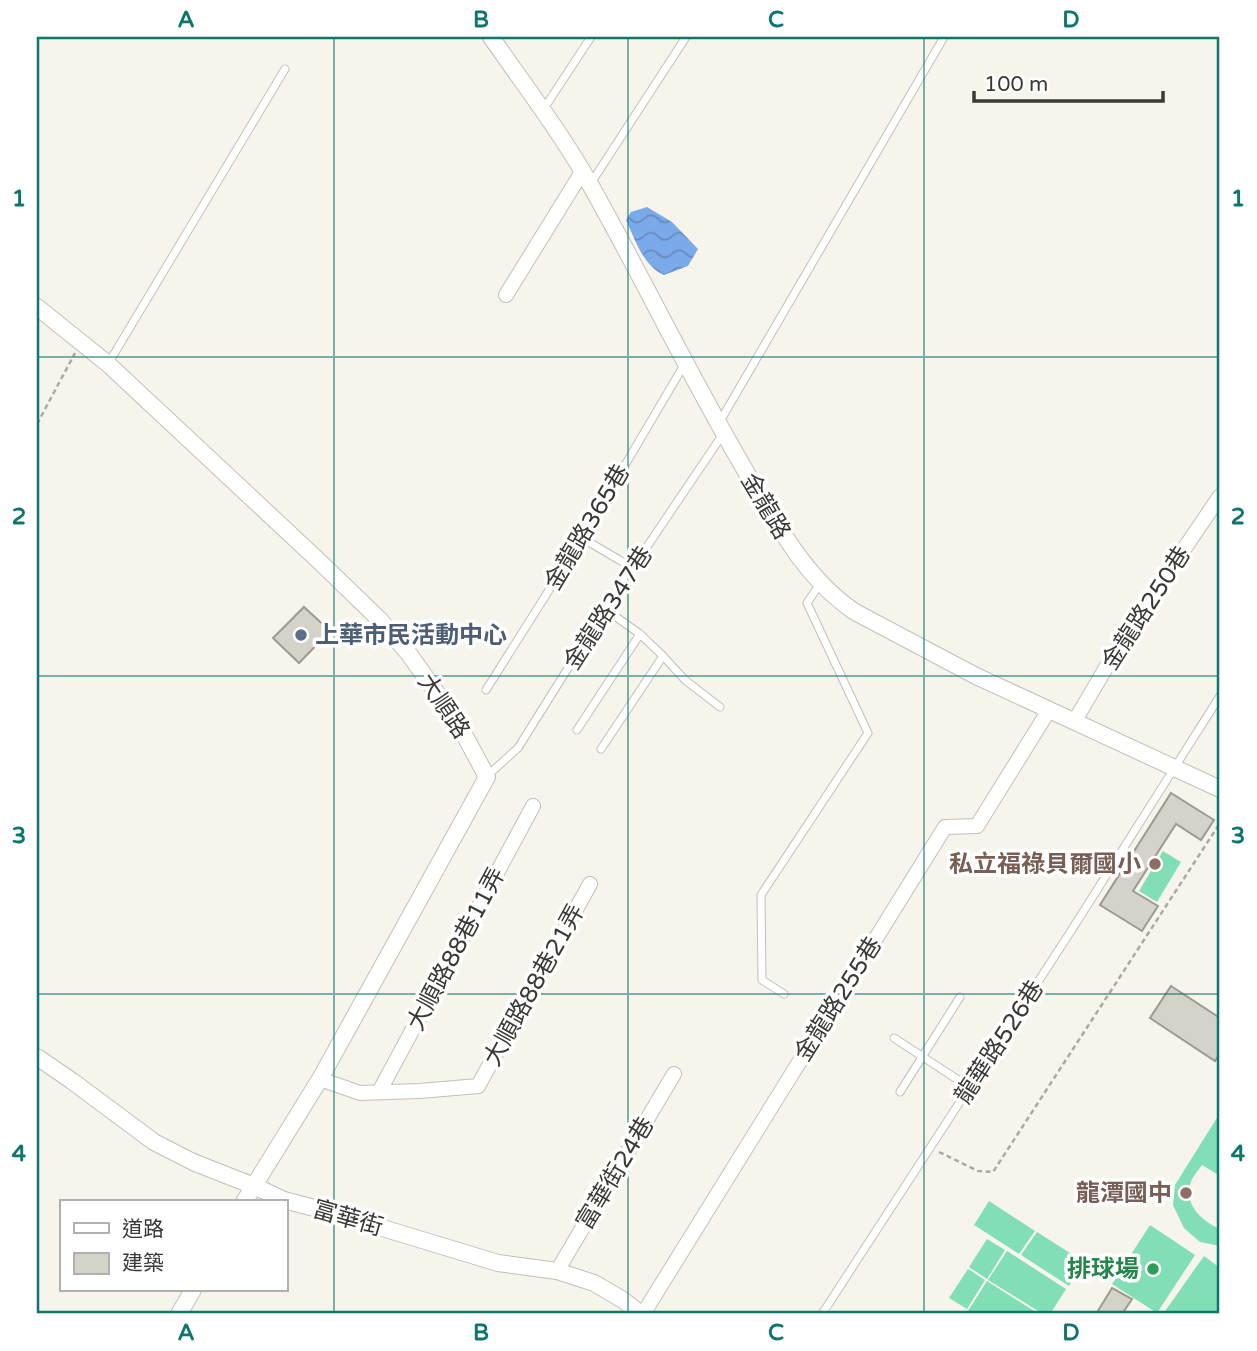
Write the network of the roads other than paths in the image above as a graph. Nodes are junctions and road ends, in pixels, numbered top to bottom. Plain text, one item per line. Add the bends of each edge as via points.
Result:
1 (491, 37) edge
2 (591, 37) edge
3 (686, 37) edge
4 (944, 37) edge
5 (285, 69) dead end
6 (542, 111) junction
7 (586, 178) junction
8 (506, 295) dead end
9 (37, 307) edge
10 (685, 363) junction
11 (108, 365) junction
12 (720, 429) junction
13 (1220, 496) edge
14 (582, 538) junction
15 (633, 568) junction
16 (820, 584) junction
17 (605, 609) junction
18 (640, 634) junction
19 (663, 656) junction
20 (486, 690) dead end
21 (1220, 696) edge
22 (720, 708) dead end
23 (1049, 710) junction
24 (1074, 722) junction
25 (577, 730) dead end
26 (601, 749) dead end
27 (1174, 768) junction
28 (487, 777) junction
29 (1220, 789) edge
30 (533, 806) dead end
31 (590, 884) dead end
32 (784, 994) dead end
33 (961, 997) dead end
34 (894, 1038) dead end
35 (37, 1057) edge
36 (922, 1057) junction
37 (674, 1074) dead end
38 (320, 1079) junction
39 (970, 1087) junction
40 (379, 1092) junction
41 (900, 1092) dead end
42 (254, 1185) junction
43 (245, 1200) edge
44 (284, 1200) edge
45 (287, 1201) edge
46 (557, 1272) junction
47 (192, 1292) edge
48 (179, 1314) edge
49 (642, 1314) edge
50 (822, 1314) edge

1 - 6 street, 金龍路
2 - 6 lane
3 - 7 lane
4 - 12 lane, 金龍路347巷
5 - 11 lane
6 - 7 street, 金龍路
7 - 8 street
7 - 10 street, 金龍路
9 - 11 street, 大順路
10 - 12 street, 金龍路
10 - 14 lane, 金龍路365巷
11 - 28 street, 大順路 via 380,620 458,723
12 - 15 lane, 金龍路347巷
12 - 16 street, 金龍路 via 793,550
13 - 24 street, 金龍路250巷 via 1123,639
14 - 15 lane
14 - 20 lane, 金龍路365巷
15 - 17 lane, 金龍路347巷
16 - 23 street, 金龍路 via 855,612
16 - 32 lane via 807,603 868,733 761,895 762,980
17 - 18 lane
17 - 28 lane, 金龍路347巷 via 518,748
18 - 19 lane
18 - 25 lane
19 - 22 lane
19 - 26 lane
21 - 27 lane, 龍華路526巷
23 - 24 street, 金龍路
23 - 49 street, 金龍路255巷 via 977,826 945,827
24 - 27 street, 金龍路
27 - 29 street, 金龍路
27 - 39 lane, 龍華路526巷
28 - 38 street
30 - 40 street, 大順路88巷11弄
31 - 40 street, 大順路88巷21弄 via 478,1086
33 - 36 lane
34 - 36 lane
35 - 42 street, 富華街 via 154,1142
36 - 39 lane
36 - 41 lane
37 - 46 street, 富華街24巷
38 - 40 street via 360,1093
38 - 42 street
39 - 50 lane, 龍華路526巷
42 - 43 street
42 - 44 street, 富華街
45 - 46 street, 富華街 via 498,1263
46 - 49 street, 富華街 via 594,1283
47 - 48 street

